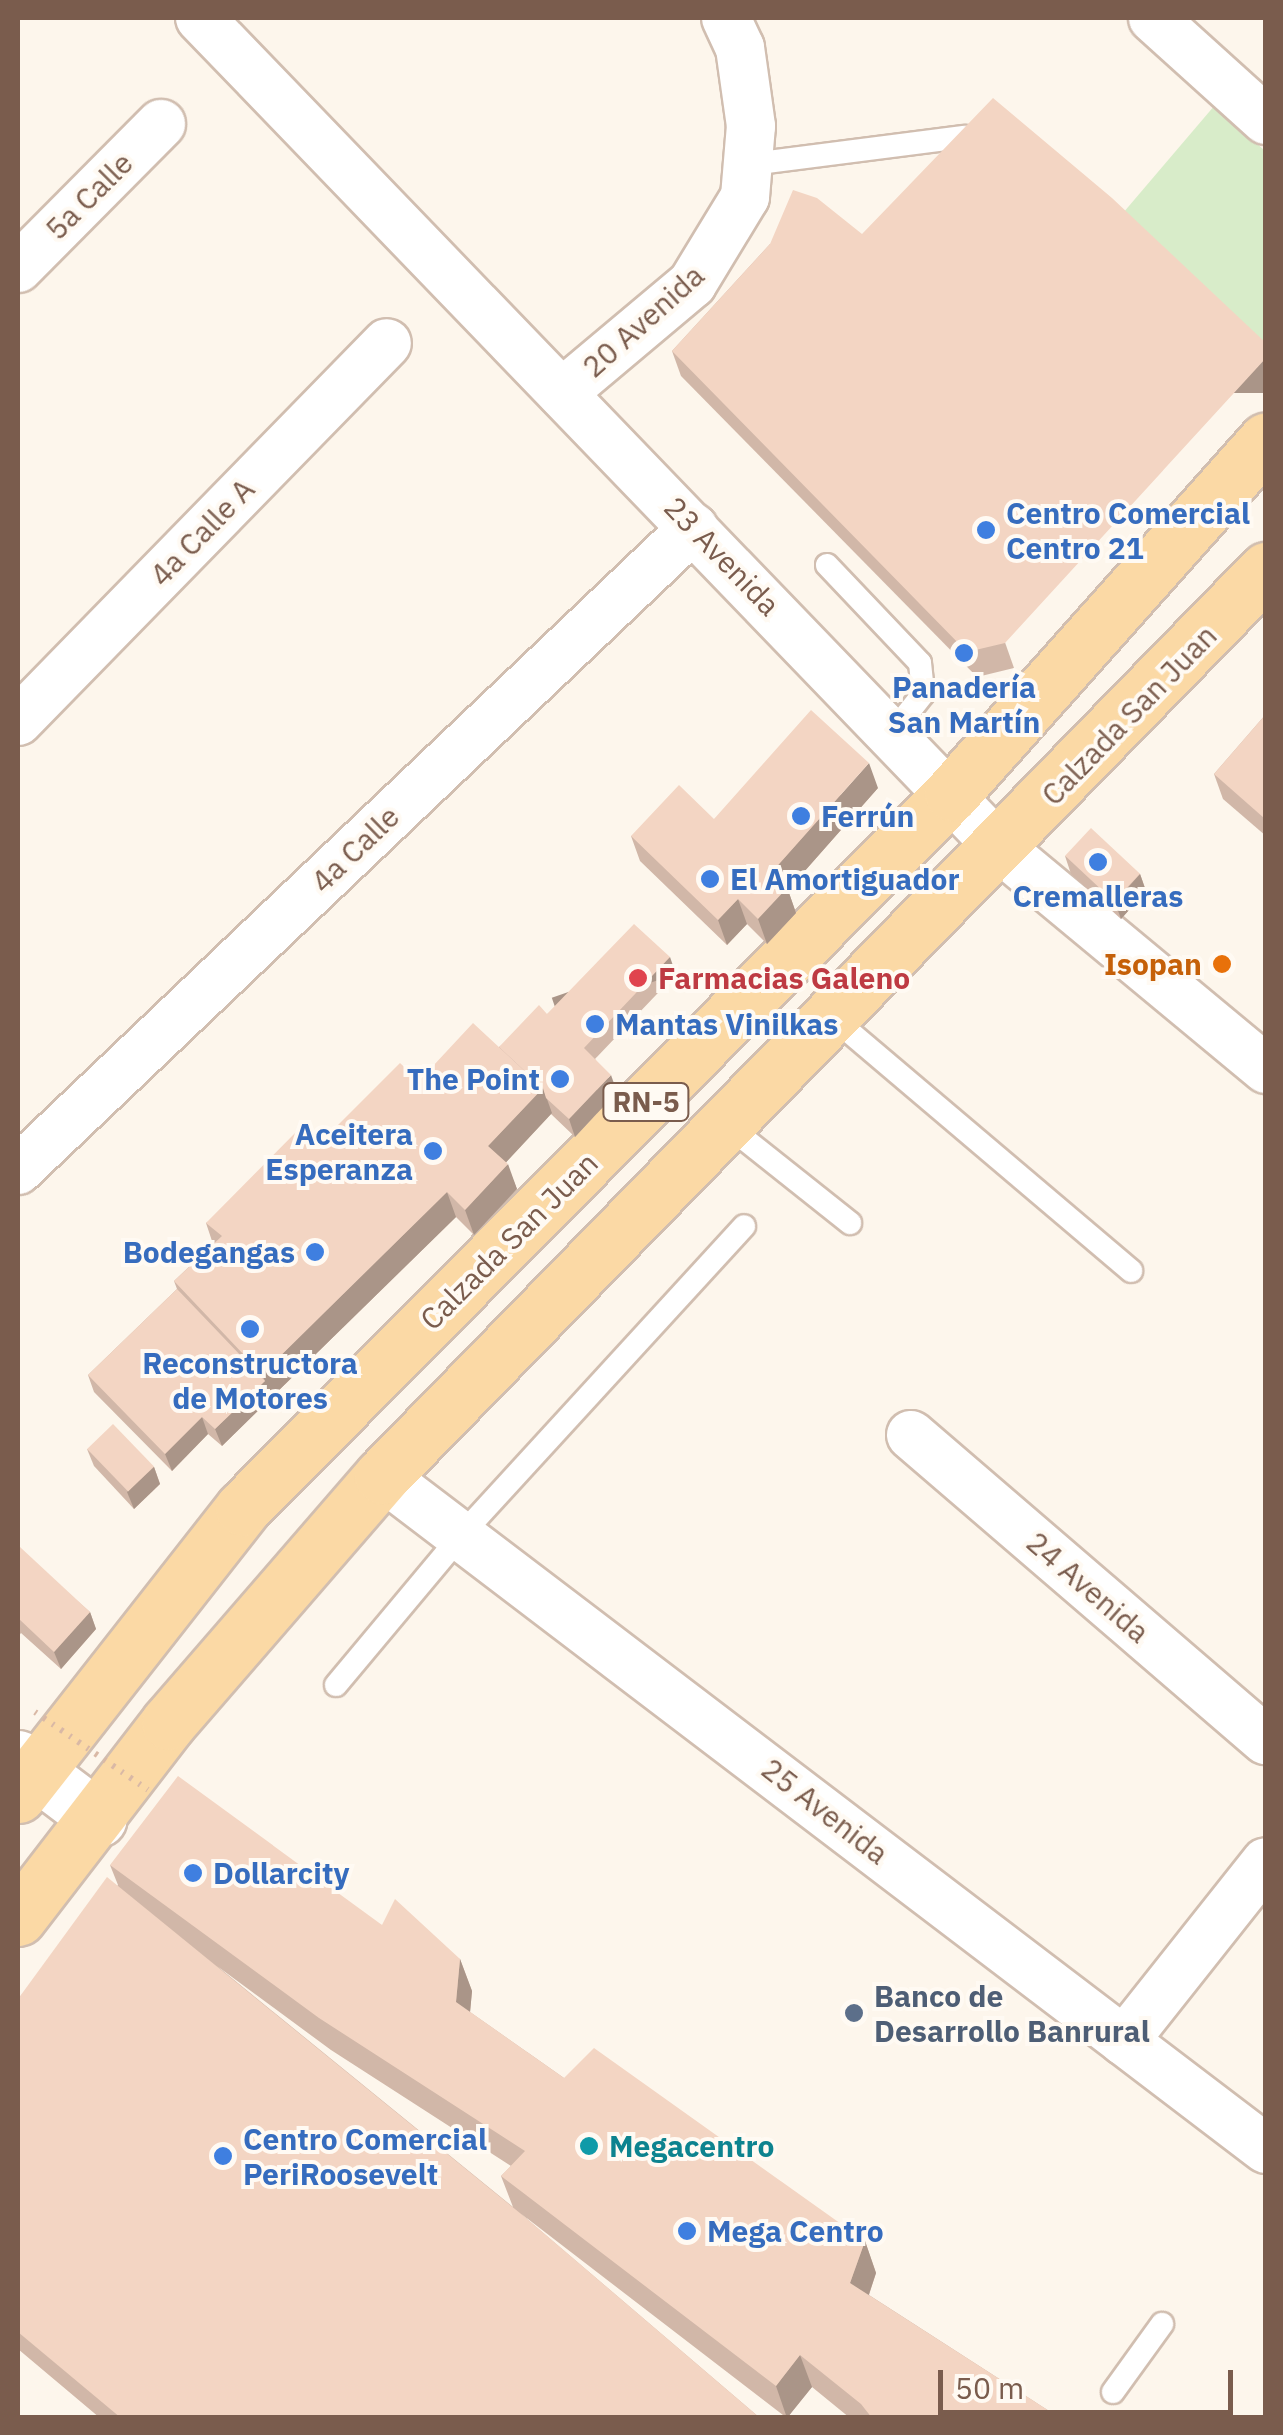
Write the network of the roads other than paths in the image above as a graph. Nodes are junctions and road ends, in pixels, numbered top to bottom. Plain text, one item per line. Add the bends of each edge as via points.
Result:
1 (200, 18) edge
2 (726, 18) edge
3 (1153, 18) edge
4 (1266, 120) edge
5 (160, 124) dead end
6 (964, 137) edge
7 (752, 164) junction
8 (18, 268) edge
9 (387, 343) dead end
10 (562, 392) junction
11 (1266, 441) edge
12 (693, 528) junction
13 (827, 565) dead end
14 (1266, 570) edge
15 (18, 721) edge
16 (893, 732) junction
17 (952, 793) junction
18 (1000, 848) junction
19 (833, 1018) junction
20 (1266, 1068) edge
21 (728, 1126) junction
22 (18, 1170) edge
23 (850, 1223) dead end
24 (744, 1226) dead end
25 (1131, 1270) dead end
26 (911, 1435) dead end
27 (382, 1476) junction
28 (463, 1532) junction
29 (336, 1685) dead end
30 (1266, 1740) edge
31 (26, 1759) edge
32 (99, 1818) junction
33 (1266, 1862) edge
34 (23, 1902) edge
35 (1124, 2041) junction
36 (1266, 2149) edge
37 (1162, 2324) dead end
38 (1113, 2392) dead end

1 - 10 street, 23 Avenida
2 - 7 street, 20 Avenida via 740,48
3 - 4 street
5 - 8 street, 5a Calle
6 - 7 lane
7 - 10 street, 20 Avenida via 734,223 692,284
9 - 15 street, 4a Calle A
10 - 12 street, 23 Avenida
11 - 17 main road, Calzada San Juan / RN-5
12 - 16 street, 23 Avenida
12 - 22 street, 4a Calle
13 - 16 lane via 920,663 924,694
14 - 18 main road, Calzada San Juan / RN-5
16 - 17 street, 23 Avenida
17 - 18 street, 23 Avenida
17 - 31 main road, Calzada San Juan / RN-5 via 243,1508
18 - 19 main road, Calzada San Juan / RN-5
18 - 20 street, 23 Avenida
19 - 21 main road, Calzada San Juan / RN-5
19 - 25 lane
21 - 23 lane
21 - 27 main road, Calzada San Juan / RN-5
24 - 28 lane
26 - 30 street, 24 Avenida
27 - 28 street, 25 Avenida
27 - 32 main road, Calzada San Juan / RN-5 via 169,1722
28 - 29 lane
28 - 35 street, 25 Avenida
31 - 32 street
32 - 34 main road, Calzada San Juan / RN-5
33 - 35 street
35 - 36 street, 25 Avenida
37 - 38 lane

